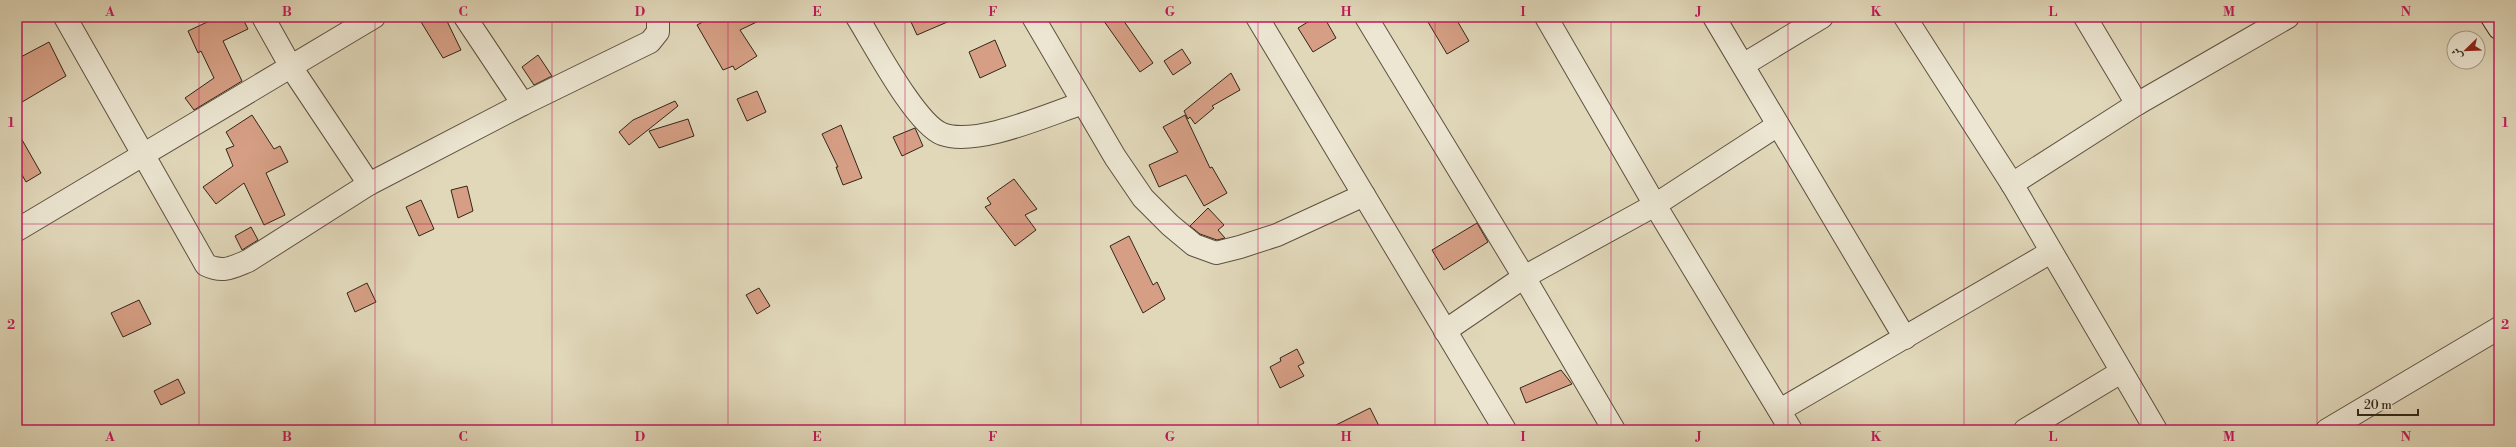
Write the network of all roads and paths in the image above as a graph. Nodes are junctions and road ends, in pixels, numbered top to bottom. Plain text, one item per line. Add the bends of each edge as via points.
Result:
1 (65, 17) edge
2 (263, 17) edge
3 (374, 17) edge
4 (466, 17) edge
5 (658, 17) edge
6 (857, 17) edge
7 (1033, 17) edge
8 (1257, 17) edge
9 (1366, 17) edge
10 (1546, 17) edge
11 (1714, 17) edge
12 (1822, 17) edge
13 (1905, 17) edge
14 (2085, 17) edge
15 (2288, 17) edge
16 (2492, 17) edge
17 (2499, 28) edge
18 (1743, 65) junction
19 (291, 67) junction
20 (1083, 103) junction
21 (523, 104) junction
22 (2137, 104) junction
23 (1778, 125) junction
24 (144, 154) junction
25 (369, 184) junction
26 (2012, 184) junction
27 (1364, 195) junction
28 (1654, 205) junction
29 (17, 230) edge
30 (2051, 252) junction
31 (1524, 277) junction
32 (2499, 328) edge
33 (1445, 331) junction
34 (1905, 338) junction
35 (2121, 372) junction
36 (1780, 410) junction
37 (1505, 430) edge
38 (1614, 430) edge
39 (1791, 430) edge
40 (2025, 430) edge
41 (2156, 430) edge
42 (2327, 430) edge

1 - 24 street
2 - 19 street
3 - 19 street
4 - 21 street
5 - 21 street via 658,32 650,42
6 - 20 street via 918,113 942,134 989,135
7 - 20 street
8 - 27 street
9 - 31 street
10 - 28 street
11 - 18 street
12 - 18 street
13 - 26 street
14 - 22 street
15 - 22 street
16 - 17 street
18 - 23 street
19 - 24 street
19 - 25 street
20 - 27 street via 1143,198 1194,245 1216,253 1277,235
21 - 25 street
22 - 26 street
23 - 28 street
23 - 34 street
24 - 25 street via 206,265 218,270 248,261
24 - 29 street
26 - 30 street
27 - 33 street
28 - 31 street
28 - 36 street
30 - 34 street
30 - 35 street
31 - 33 street
31 - 38 street
32 - 42 street
33 - 37 street
34 - 36 street
35 - 40 street
35 - 41 street
36 - 39 street

